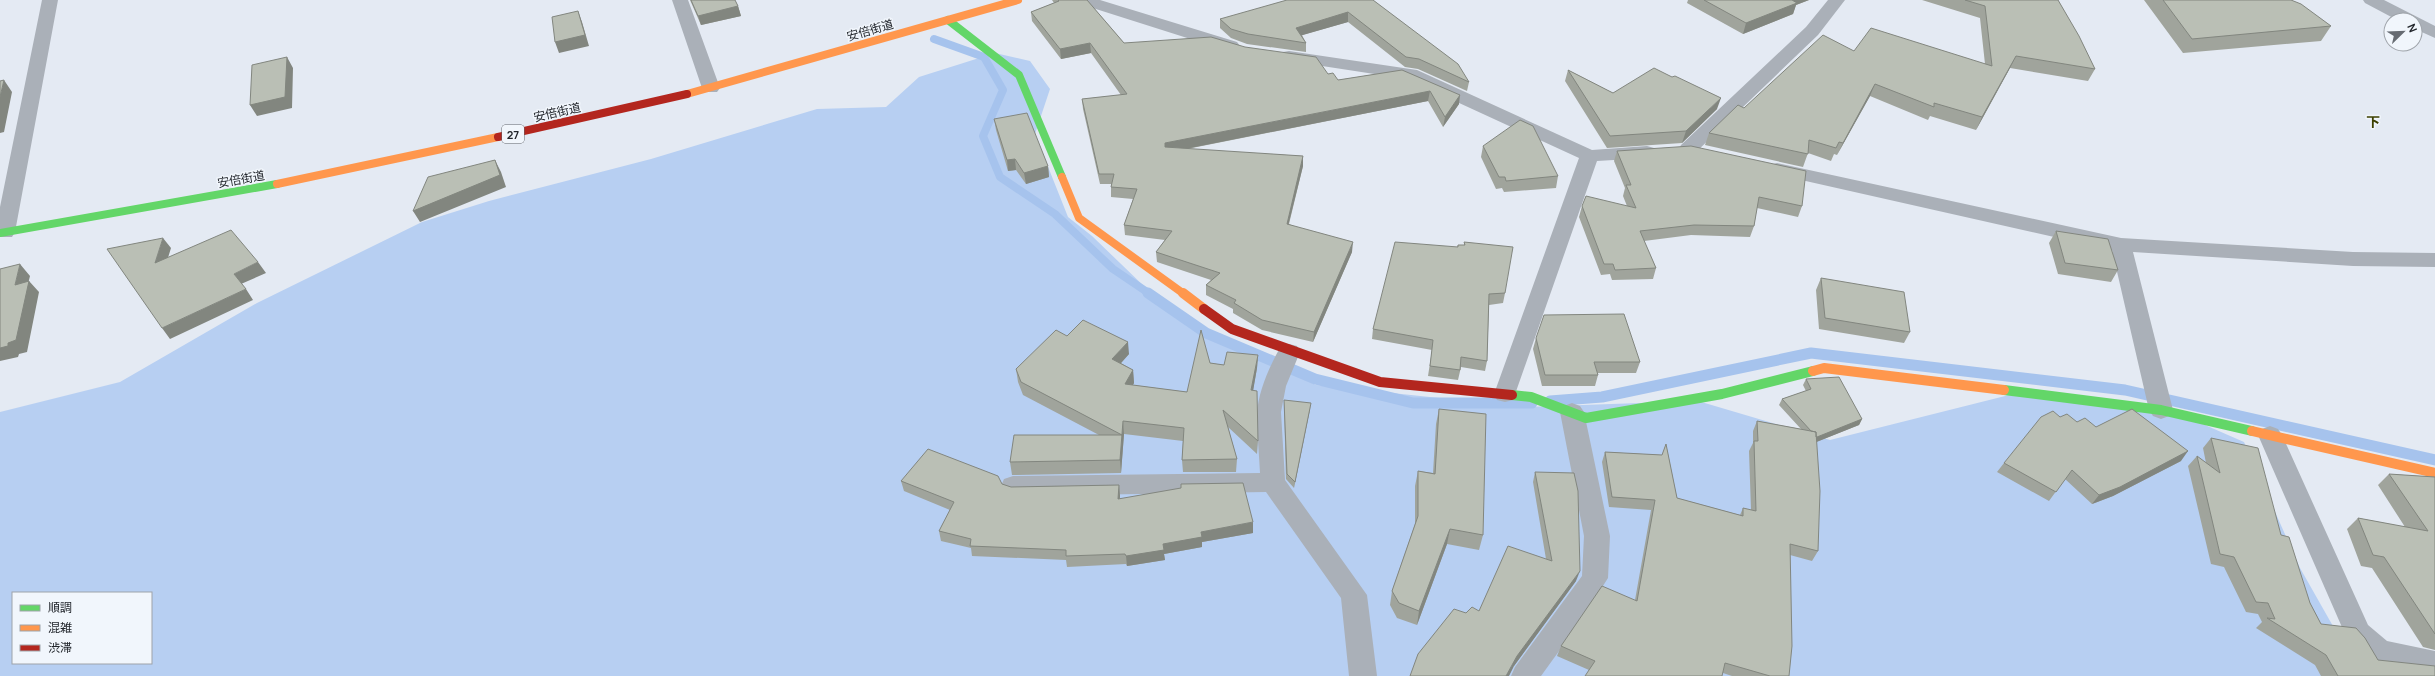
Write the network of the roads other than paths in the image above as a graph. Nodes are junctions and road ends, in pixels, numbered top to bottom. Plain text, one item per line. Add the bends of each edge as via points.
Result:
1 (50, 0) edge
2 (680, 0) edge
3 (1018, 0) edge
4 (1083, 0) edge
5 (1837, 0) edge
6 (2371, 0) edge
7 (2394, 12) edge
8 (948, 20) junction
9 (2423, 26) edge
10 (2435, 32) edge
11 (1245, 50) edge
12 (1269, 54) edge
13 (711, 88) junction
14 (1675, 150) junction
15 (1711, 154) edge
16 (1589, 156) junction
17 (1757, 164) edge
18 (2, 233) edge
19 (2121, 245) junction
20 (2435, 260) edge
21 (1290, 351) junction
22 (1505, 394) junction
23 (2161, 410) junction
24 (1572, 412) junction
25 (2270, 435) junction
26 (2435, 473) edge
27 (1273, 482) junction
28 (1013, 486) edge
29 (2435, 663) edge
30 (1363, 676) edge
31 (1525, 676) edge

1 - 18 street
2 - 13 street
3 - 8 street, 安倍街道 / 27
4 - 11 street
5 - 14 street via 1812,32
6 - 7 street
8 - 13 street, 安倍街道 / 27
8 - 21 street via 1019,75 1079,218 1232,329
9 - 10 street
12 - 16 street via 1411,74
13 - 18 street, 安倍街道 / 27 via 317,177
14 - 15 street
14 - 16 street
16 - 22 street
17 - 19 street
19 - 20 street via 2353,259
19 - 23 street
21 - 22 street via 1380,382
21 - 27 street via 1277,382 1269,412
22 - 24 street via 1531,397
23 - 24 street via 1824,368 1722,394 1586,418
23 - 25 street
24 - 31 street via 1597,536 1595,578 1572,614
25 - 26 street
25 - 29 street via 2358,633 2380,652
27 - 28 street
27 - 30 street via 1354,595

